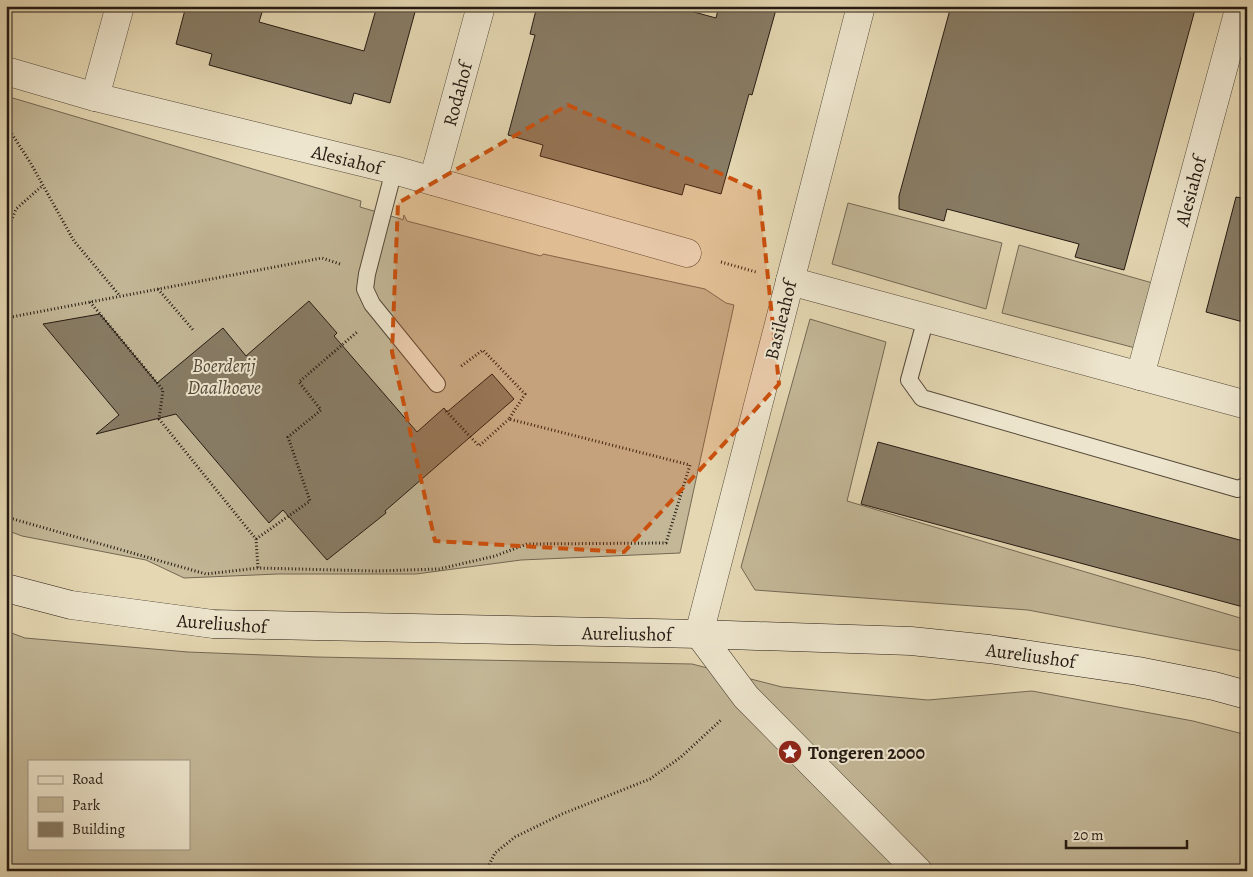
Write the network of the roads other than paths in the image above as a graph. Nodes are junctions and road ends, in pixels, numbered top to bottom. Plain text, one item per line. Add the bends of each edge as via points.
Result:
1 (120, 6) edge
2 (481, 6) edge
3 (861, 6) edge
4 (1240, 6) edge
5 (6, 71) edge
6 (95, 97) junction
7 (394, 170) junction
8 (433, 181) junction
9 (687, 253) road end
10 (790, 281) junction
11 (926, 318) junction
12 (1140, 376) junction
13 (437, 384) road end
14 (1247, 405) edge
15 (1247, 486) edge
16 (6, 588) edge
17 (699, 634) junction
18 (1247, 695) edge
19 (918, 871) edge

1 - 6 street
2 - 8 street, Rodahof
3 - 10 street, Basileahof
4 - 12 street, Alesiahof
5 - 6 street, Alesiahof
6 - 7 street, Alesiahof
7 - 8 street, Alesiahof
7 - 13 lane via 365,289 372,304
8 - 9 street, Alesiahof
10 - 11 street
10 - 17 street, Basileahof
11 - 12 street
11 - 15 lane via 910,380 922,398 1238,489
12 - 14 street
16 - 17 street, Aureliushof via 71,605 213,624
17 - 18 street, Aureliushof via 911,641 989,649 1138,671
17 - 19 street via 746,697

